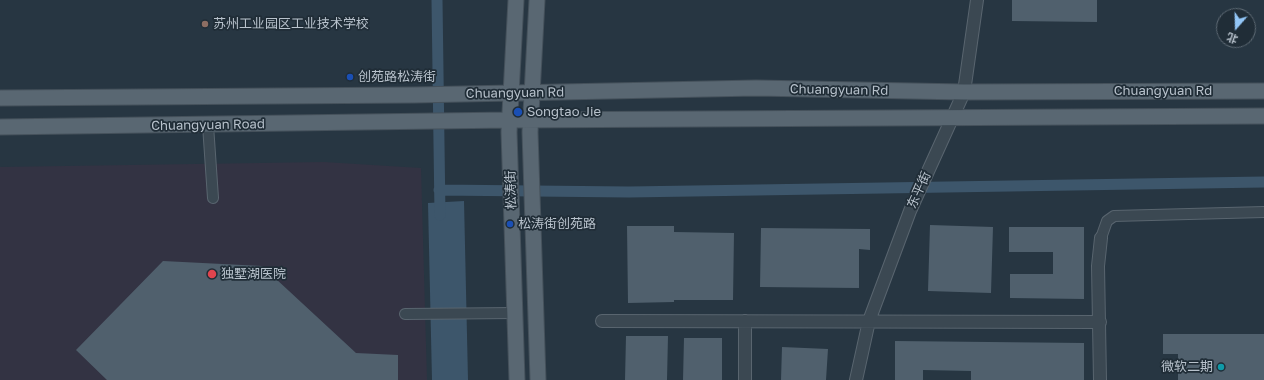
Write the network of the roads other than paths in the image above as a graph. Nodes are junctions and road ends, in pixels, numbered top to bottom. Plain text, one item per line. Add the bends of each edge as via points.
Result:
1 (516, 0) edge
2 (537, 0) edge
3 (978, 0) edge
4 (1264, 91) edge
5 (511, 92) junction
6 (532, 92) junction
7 (964, 92) junction
8 (0, 98) edge
9 (1264, 116) edge
10 (953, 117) junction
11 (510, 120) junction
12 (531, 120) junction
13 (415, 122) joint
14 (208, 125) junction
15 (0, 127) edge
16 (213, 198) dead end
17 (1264, 212) edge
18 (1101, 238) joint
19 (515, 313) junction
20 (404, 314) dead end
21 (602, 321) dead end
22 (745, 321) junction
23 (869, 321) junction
24 (1100, 322) junction
25 (517, 380) edge
26 (538, 380) edge
27 (745, 380) edge
28 (856, 380) edge
29 (1100, 380) edge

1 - 5 main road, 松涛街
2 - 6 main road, 松涛街
3 - 7 street, 东平街
4 - 7 main road, Chuangyuan Rd
5 - 6 main road, Chuangyuan Rd
5 - 8 main road, Chuangyuan Rd
5 - 11 main road, 松涛街
6 - 7 main road, Chuangyuan Rd via 756,88
6 - 12 main road, 松涛街
7 - 10 street, 东平街
9 - 10 main road, Chuangyuan Rd
10 - 12 main road, Chuangyuan Rd
10 - 23 street, 东平街 via 910,210
11 - 12 main road, Chuangyuan Rd
11 - 13 main road, Chuangyuan Rd
11 - 19 main road, 松涛街
12 - 26 main road, 松涛街
13 - 14 main road, Chuangyuan Road
14 - 15 main road, Chuangyuan Road
14 - 16 street
17 - 18 street via 1114,216 1107,221
18 - 24 street via 1098,266
19 - 20 street
19 - 25 main road, 松涛街
21 - 22 street
22 - 23 street
22 - 27 street
23 - 24 street
23 - 28 street, 东平街
24 - 29 street

